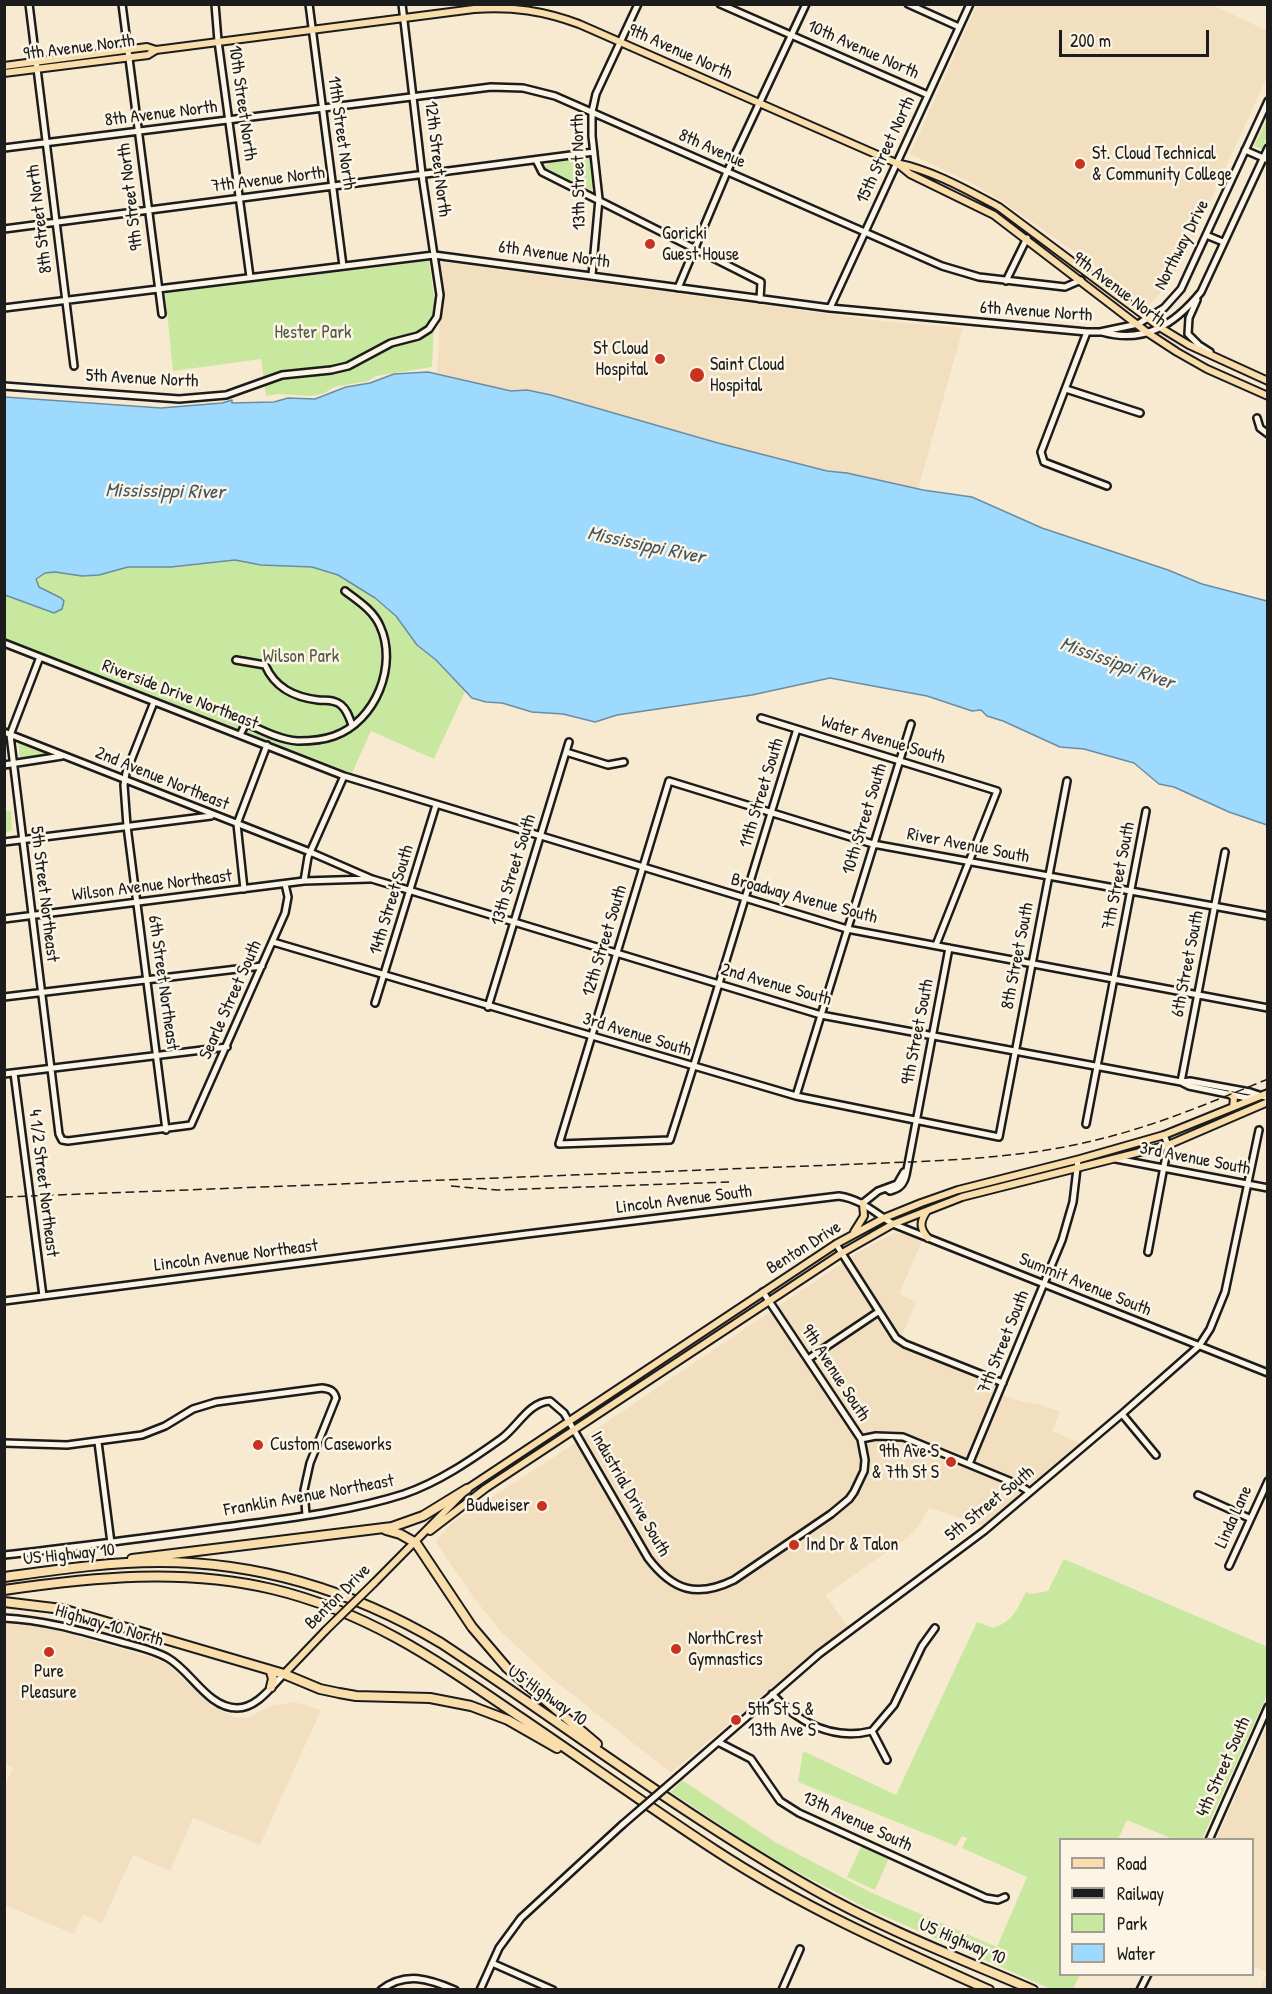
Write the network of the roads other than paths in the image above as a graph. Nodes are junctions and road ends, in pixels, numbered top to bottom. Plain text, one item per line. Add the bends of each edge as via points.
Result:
1 (29, 4) edge
2 (122, 4) edge
3 (215, 4) edge
4 (309, 4) edge
5 (402, 4) edge
6 (638, 4) edge
7 (720, 4) edge
8 (807, 4) edge
9 (908, 4) edge
10 (970, 4) edge
11 (404, 18) junction
12 (959, 27) junction
13 (312, 30) junction
14 (792, 35) junction
15 (218, 41) junction
16 (620, 42) junction
17 (127, 54) junction
18 (37, 65) junction
19 (4, 66) edge
20 (4, 73) edge
21 (928, 95) junction
22 (414, 97) junction
23 (1268, 101) edge
24 (760, 104) junction
25 (322, 109) junction
26 (592, 112) junction
27 (229, 120) junction
28 (138, 132) junction
29 (46, 143) junction
30 (4, 148) edge
31 (1268, 148) edge
32 (1245, 150) junction
33 (594, 152) junction
34 (1265, 159) edge
35 (536, 160) junction
36 (896, 163) junction
37 (727, 172) junction
38 (422, 175) junction
39 (333, 188) junction
40 (240, 199) junction
41 (599, 199) junction
42 (147, 211) junction
43 (56, 222) junction
44 (4, 229) edge
45 (864, 231) junction
46 (1206, 235) junction
47 (1027, 238) junction
48 (1223, 243) junction
49 (694, 249) junction
50 (434, 255) junction
51 (343, 266) junction
52 (592, 275) junction
53 (250, 278) junction
54 (1080, 280) junction
55 (1006, 281) junction
56 (678, 288) junction
57 (158, 289) junction
58 (1201, 292) junction
59 (760, 299) junction
60 (66, 301) junction
61 (4, 308) edge
62 (830, 308) junction
63 (162, 314) dead end
64 (437, 317) joint
65 (1148, 318) junction
66 (1138, 324) junction
67 (1161, 328) junction
68 (1087, 332) junction
69 (1100, 332) junction
70 (1148, 333) junction
71 (74, 366) dead end
72 (1235, 367) junction
73 (1268, 381) edge
74 (4, 386) edge
75 (1065, 388) junction
76 (1268, 396) edge
77 (1140, 413) dead end
78 (1257, 418) dead end
79 (1268, 434) edge
80 (1107, 486) dead end
81 (345, 591) dead end
82 (4, 643) edge
83 (40, 657) junction
84 (236, 660) dead end
85 (154, 702) junction
86 (761, 718) dead end
87 (911, 724) dead end
88 (352, 725) junction
89 (797, 729) junction
90 (7, 733) edge
91 (240, 735) junction
92 (569, 742) dead end
93 (267, 745) junction
94 (566, 752) junction
95 (64, 756) junction
96 (899, 760) junction
97 (624, 762) dead end
98 (13, 764) junction
99 (4, 765) edge
100 (344, 776) junction
101 (124, 779) junction
102 (1067, 781) dead end
103 (669, 782) joint
104 (436, 805) junction
105 (1146, 811) dead end
106 (771, 813) junction
107 (213, 815) junction
108 (237, 824) junction
109 (127, 826) junction
110 (540, 836) junction
111 (22, 840) junction
112 (4, 842) edge
113 (873, 844) junction
114 (310, 852) junction
115 (1225, 852) dead end
116 (969, 862) junction
117 (643, 867) junction
118 (1048, 876) junction
119 (372, 879) junction
120 (304, 881) junction
121 (285, 884) junction
122 (244, 889) junction
123 (411, 890) junction
124 (1131, 891) junction
125 (745, 899) junction
126 (137, 903) junction
127 (1214, 906) junction
128 (32, 916) junction
129 (1268, 916) edge
130 (4, 919) edge
131 (514, 922) junction
132 (847, 929) junction
133 (273, 942) junction
134 (936, 945) junction
135 (949, 948) junction
136 (617, 953) junction
137 (1032, 964) junction
138 (262, 966) junction
139 (385, 976) junction
140 (148, 979) junction
141 (1114, 979) junction
142 (719, 984) junction
143 (42, 993) junction
144 (1197, 994) junction
145 (4, 997) edge
146 (375, 1003) dead end
147 (488, 1007) junction
148 (1268, 1008) edge
149 (821, 1015) junction
150 (932, 1035) junction
151 (591, 1036) junction
152 (227, 1047) junction
153 (1015, 1051) junction
154 (157, 1054) junction
155 (1098, 1066) junction
156 (51, 1067) junction
157 (693, 1067) junction
158 (14, 1073) junction
159 (4, 1074) edge
160 (1181, 1082) junction
161 (1268, 1093) edge
162 (1230, 1094) junction
163 (796, 1096) junction
164 (1259, 1096) junction
165 (1268, 1100) edge
166 (1233, 1107) junction
167 (917, 1121) junction
168 (1086, 1124) dead end
169 (166, 1130) junction
170 (1259, 1130) dead end
171 (1164, 1135) junction
172 (999, 1137) joint
173 (670, 1140) joint
174 (1168, 1145) junction
175 (1116, 1159) junction
176 (1078, 1160) junction
177 (1078, 1168) junction
178 (1164, 1168) junction
179 (1247, 1185) junction
180 (1268, 1188) edge
181 (863, 1203) junction
182 (927, 1211) junction
183 (884, 1218) junction
184 (893, 1224) junction
185 (851, 1236) junction
186 (928, 1238) junction
187 (472, 1241) joint
188 (836, 1244) junction
189 (1148, 1252) dead end
190 (842, 1253) junction
191 (1043, 1284) junction
192 (763, 1292) junction
193 (43, 1296) junction
194 (4, 1301) edge
195 (770, 1301) junction
196 (878, 1312) junction
197 (1199, 1346) junction
198 (808, 1359) junction
199 (1268, 1373) edge
200 (1003, 1383) junction
201 (1122, 1414) junction
202 (569, 1421) junction
203 (575, 1431) junction
204 (861, 1439) junction
205 (98, 1442) junction
206 (4, 1443) edge
207 (1156, 1455) dead end
208 (969, 1464) junction
209 (1268, 1481) edge
210 (467, 1489) junction
211 (1030, 1492) junction
212 (1198, 1495) dead end
213 (306, 1515) junction
214 (1249, 1518) junction
215 (372, 1529) junction
216 (111, 1543) junction
217 (416, 1543) junction
218 (4, 1555) edge
219 (1229, 1566) dead end
220 (73, 1568) junction
221 (4, 1577) edge
222 (4, 1590) edge
223 (4, 1602) edge
224 (4, 1618) edge
225 (935, 1628) dead end
226 (271, 1672) junction
227 (284, 1674) junction
228 (270, 1688) junction
229 (772, 1694) junction
230 (1267, 1710) edge
231 (872, 1731) junction
232 (718, 1742) junction
233 (887, 1760) dead end
234 (638, 1777) junction
235 (618, 1785) junction
236 (1209, 1838) edge
237 (1005, 1897) dead end
238 (800, 1949) dead end
239 (492, 1963) junction
240 (381, 1989) edge
241 (455, 1989) edge
242 (480, 1989) edge
243 (553, 1989) edge
244 (783, 1989) edge
245 (989, 1989) edge
246 (1033, 1989) edge

1 - 18 street, 8th Street North
2 - 17 street, 9th Street North
3 - 15 street, 10th Street North
4 - 13 street, 11th Street North
5 - 11 street, 12th Street North
6 - 16 street, 13th Street North
7 - 14 street, 10th Avenue North
8 - 14 street
9 - 12 street
10 - 12 street, 15th Street North
11 - 13 main road, 9th Avenue North
11 - 16 main road, 9th Avenue North via 519,8 563,18
11 - 22 street, 12th Street North
12 - 21 street, 15th Street North
13 - 15 main road, 9th Avenue North
13 - 25 street, 11th Street North
14 - 21 street, 10th Avenue North
14 - 24 street
15 - 17 main road, 9th Avenue North via 156,50 148,55
15 - 27 street, 10th Street North
16 - 24 main road, 9th Avenue North
16 - 26 street, 13th Street North
17 - 18 main road, 9th Avenue North
17 - 28 street, 9th Street North
18 - 19 main road, 9th Avenue North
18 - 20 main road, 9th Avenue North
18 - 29 street, 8th Street North
21 - 36 street, 15th Street North
22 - 25 street, 8th Avenue
22 - 26 street, 8th Avenue via 491,87 524,88
22 - 38 street, 12th Street North
23 - 32 street, Northway Drive
24 - 36 main road, 9th Avenue North
24 - 37 street
25 - 27 street, 8th Avenue North
25 - 39 street, 11th Street North
26 - 33 street, 13th Street North
26 - 37 street, 8th Avenue
27 - 28 street, 8th Avenue North
27 - 40 street, 10th Street North
28 - 29 street, 8th Avenue North
28 - 42 street, 9th Street North
29 - 30 street, 8th Avenue North
29 - 43 street, 8th Street North
31 - 34 street, Northway Drive
32 - 34 street
32 - 46 street, Northway Drive
33 - 35 street, 7th Avenue North
33 - 41 street, 13th Street North
34 - 48 street, Northway Drive
35 - 38 street, 7th Avenue North
35 - 41 street via 542,172
36 - 45 street, 15th Street North
36 - 47 main road, 9th Avenue North via 910,174 994,215
36 - 65 main road, 9th Avenue North via 923,170 999,207
37 - 45 street, 8th Avenue
37 - 49 street
38 - 39 street, 7th Avenue North
38 - 50 street, 12th Street North
39 - 40 street, 7th Avenue North
39 - 51 street, 11th Street North
40 - 42 street, 7th Avenue North
40 - 53 street, 10th Street North
41 - 49 street
41 - 52 street, 13th Street North
42 - 43 street, 7th Avenue North
42 - 57 street, 9th Street North
43 - 44 street, 7th Avenue North
43 - 60 street, 8th Street North
45 - 55 street, 8th Avenue via 942,266
45 - 62 street, 15th Street North
46 - 48 street
46 - 65 street, Northway Drive via 1174,298
47 - 54 main road, 9th Avenue North
47 - 55 street
48 - 58 street, Northway Drive
49 - 56 street
49 - 59 street via 761,282
50 - 51 street, 6th Avenue North
50 - 52 street, 6th Avenue North
50 - 64 street, 12th Street North via 440,295
51 - 53 street, 6th Avenue North
52 - 56 street, 6th Avenue North
53 - 57 street, 6th Avenue North
54 - 55 street, 8th Avenue via 1065,287
54 - 66 main road, 9th Avenue North
56 - 59 street, 6th Avenue North
57 - 60 street, 6th Avenue North
57 - 63 street, 9th Street North
58 - 67 street, Northway Drive via 1189,307
58 - 72 street via 1189,318 1188,334 1198,345
59 - 62 street, 6th Avenue North
60 - 61 street, 6th Avenue North
60 - 71 street, 8th Street North
62 - 68 street, 6th Avenue North
64 - 74 street, 5th Avenue North via 418,336 391,343 348,366 282,375 225,395 179,399
65 - 66 street, Northway Drive
65 - 67 main road, 9th Avenue North
66 - 69 street, 6th Avenue North
66 - 70 main road, 9th Avenue North
67 - 70 street, Northway Drive
67 - 72 main road, 9th Avenue North
68 - 69 street, 6th Avenue North
68 - 75 street
69 - 70 street, 6th Avenue North via 1118,337
70 - 76 main road, 9th Avenue North via 1207,369
72 - 73 main road, 9th Avenue North
75 - 77 street
75 - 80 street via 1041,452 1044,462
78 - 79 street via 1260,428
81 - 88 street via 380,624 387,646 382,687
82 - 83 street, Riverside Drive Northeast
83 - 85 street, Riverside Drive Northeast
83 - 90 street, 5th Street Northeast
84 - 88 street via 265,665 272,679 291,693 334,701 347,712
85 - 91 street, Riverside Drive Northeast
85 - 101 street, 6th Street Northeast
86 - 89 street, Water Avenue South
87 - 96 street, 10th Street South
88 - 91 street via 335,736 316,740 295,741 246,723
89 - 96 street, Water Avenue South
89 - 106 street, 11th Street South
90 - 95 street, 2nd Avenue Northeast
90 - 98 street, 5th Street Northeast
91 - 93 street, Riverside Drive Northeast
92 - 94 street, 13th Street South
93 - 100 street, Riverside Drive Northeast
93 - 108 street
94 - 97 street via 608,765
94 - 110 street, 13th Street South
95 - 98 street
95 - 101 street, 2nd Avenue Northeast
96 - 113 street, 10th Street South
96 - 116 street, Water Avenue South via 997,791
98 - 99 street
98 - 111 street, 5th Street Northeast
100 - 104 street, Broadway Avenue South
100 - 114 street
101 - 107 street, 2nd Avenue Northeast
101 - 109 street, 6th Street Northeast
102 - 118 street, 8th Street South
103 - 106 street, River Avenue South
103 - 117 street, 12th Street South
104 - 110 street, Broadway Avenue South
104 - 123 street, 14th Street South
105 - 124 street, 7th Street South
106 - 113 street, River Avenue South
106 - 125 street, 11th Street South
107 - 108 street, 2nd Avenue Northeast
107 - 109 street
108 - 114 street, 2nd Avenue Northeast
108 - 122 street
109 - 111 street
109 - 126 street, 6th Street Northeast
110 - 117 street, Broadway Avenue South
110 - 131 street, 13th Street South
111 - 112 street
111 - 128 street, 5th Street Northeast
113 - 116 street, River Avenue South
113 - 132 street, 10th Street South
114 - 119 street, 2nd Avenue South
114 - 120 street
115 - 127 street, 6th Street South
116 - 118 street, River Avenue South
116 - 134 street
117 - 125 street, Broadway Avenue South
117 - 136 street, 12th Street South
118 - 124 street, River Avenue South
118 - 137 street, 8th Street South
119 - 120 street, 2nd Avenue South
119 - 123 street, 2nd Avenue South
120 - 121 street, Wilson Avenue Northeast
121 - 122 street, Wilson Avenue Northeast
121 - 133 street, Searle Street South via 285,912
122 - 126 street, Wilson Avenue Northeast
123 - 131 street, 2nd Avenue South
123 - 139 street, 14th Street South
124 - 127 street, River Avenue South
124 - 141 street, 7th Street South
125 - 132 street, Broadway Avenue South
125 - 142 street, 11th Street South
126 - 128 street, Wilson Avenue Northeast
126 - 140 street, 6th Street Northeast
127 - 129 street, River Avenue South
127 - 144 street, 6th Street South
128 - 130 street, Wilson Avenue Northeast
128 - 143 street, 5th Street Northeast
131 - 136 street, 2nd Avenue South
131 - 147 street, 13th Street South
132 - 134 street, Broadway Avenue South
132 - 149 street, 10th Street South
133 - 138 street, Searle Street South
133 - 139 street, 3rd Avenue South
134 - 135 street, Broadway Avenue South
135 - 137 street, Broadway Avenue South
135 - 150 street, 9th Street South
136 - 142 street, 2nd Avenue South
136 - 151 street, 12th Street South
137 - 141 street, Broadway Avenue South
137 - 153 street, 8th Street South
138 - 140 street
138 - 152 street, Searle Street South
139 - 146 street, 14th Street South
139 - 147 street, 3rd Avenue South
140 - 143 street
140 - 154 street, 6th Street Northeast
141 - 144 street, Broadway Avenue South
141 - 155 street, 7th Street South
142 - 149 street, 2nd Avenue South
142 - 157 street, 11th Street South
143 - 145 street
143 - 156 street, 5th Street Northeast
144 - 148 street, Broadway Avenue South
144 - 160 street, 6th Street South
147 - 151 street, 3rd Avenue South
149 - 150 street, 2nd Avenue South
149 - 163 street, 10th Street South
150 - 153 street, 2nd Avenue South
150 - 167 street, 9th Street South
151 - 157 street, 3rd Avenue South
151 - 173 street, 12th Street South via 559,1144
152 - 154 street
152 - 169 street, Searle Street South via 191,1125
153 - 155 street, 2nd Avenue South
153 - 172 street, 8th Street South
154 - 156 street
154 - 169 street, 6th Street Northeast
155 - 160 street, 2nd Avenue South
155 - 168 street, 7th Street South
156 - 158 street
156 - 169 street, 5th Street Northeast via 62,1140
157 - 163 street, 3rd Avenue South
157 - 173 street, 11th Street South
158 - 159 street
158 - 193 street, 4 1/2 Street Northeast
160 - 162 street, 2nd Avenue South
160 - 164 street, 2nd Avenue South
161 - 164 main road, Benton Drive
162 - 164 street, 2nd Avenue South
162 - 166 main road
163 - 167 street, 3rd Avenue South
164 - 165 street, 2nd Avenue South
164 - 166 main road, Benton Drive
165 - 174 main road, Benton Drive
166 - 171 main road, Benton Drive
167 - 172 street, 3rd Avenue South
167 - 181 street, 9th Street South via 905,1180 895,1190 878,1191
170 - 179 street, 5th Street South
171 - 174 street
171 - 176 main road, Benton Drive
174 - 175 main road, Benton Drive
174 - 178 street
175 - 177 main road, Benton Drive
175 - 178 street, 3rd Avenue South
176 - 177 street, 7th Street South
176 - 183 main road, Benton Drive via 958,1190
177 - 182 main road, Benton Drive via 962,1197
177 - 191 street, 7th Street South via 1062,1240
178 - 179 street, 3rd Avenue South
178 - 189 street
179 - 180 street, 3rd Avenue South
179 - 197 street, 5th Street South via 1225,1292
181 - 183 street, Lincoln Avenue South
181 - 185 main road via 864,1216
181 - 187 street, Lincoln Avenue South via 839,1196
182 - 184 main road, Benton Drive
182 - 186 main road via 921,1229
183 - 184 street, Lincoln Avenue South
183 - 185 main road, Benton Drive
184 - 186 street, Summit Avenue South
184 - 190 main road, Benton Drive
185 - 188 main road, Benton Drive
186 - 191 street, Summit Avenue South
187 - 193 street, Lincoln Avenue Northeast
188 - 190 street
188 - 192 main road, Benton Drive
190 - 195 main road, Benton Drive
190 - 196 street
191 - 197 street, Summit Avenue South
191 - 200 street, 7th Street South
192 - 195 street, 9th Avenue South
192 - 202 main road, Benton Drive
193 - 194 street, Lincoln Avenue Northeast
195 - 198 street, 9th Avenue South
195 - 203 main road, Benton Drive
196 - 198 street
196 - 200 street via 896,1338 905,1344
197 - 199 street, Summit Avenue South
197 - 201 street, 5th Street South
198 - 204 street, 9th Avenue South
200 - 208 street, 7th Street South
201 - 207 street
201 - 211 street, 5th Street South
202 - 203 street, Franklin Avenue Northeast
202 - 210 main road, Benton Drive
202 - 213 street, Franklin Avenue Northeast via 558,1406 541,1401 531,1407 515,1428 440,1478 387,1499
203 - 204 street, Industrial Drive South via 652,1564 674,1583 692,1590 717,1588 734,1580 840,1508 854,1492 864,1471
203 - 217 main road, Benton Drive via 486,1488
204 - 208 street, 9th Avenue South via 903,1437
205 - 206 street via 47,1446
205 - 213 street via 152,1432 216,1402 329,1389 336,1398 310,1463 304,1490
205 - 216 street
208 - 211 street, 9th Avenue South
209 - 214 street, Linda Lane
210 - 215 highway via 423,1516 392,1527
210 - 217 main road, Benton Drive
211 - 229 street, 5th Street South
212 - 214 street
213 - 216 street, Franklin Avenue Northeast
214 - 219 street, Linda Lane
215 - 217 highway via 392,1531
215 - 220 highway
216 - 218 street, Franklin Avenue Northeast
217 - 227 main road, Benton Drive, bridge
217 - 234 highway via 472,1627 507,1668
220 - 221 highway, US Highway 10
220 - 234 highway, US Highway 10 via 158,1562 207,1564 291,1578 345,1595 441,1643
222 - 235 highway via 93,1578 169,1576 245,1584 320,1603 408,1643
223 - 226 highway via 63,1609
224 - 228 street, Highway 10 North via 71,1628 160,1654 231,1708 254,1703
225 - 231 street via 922,1646 894,1705
226 - 227 highway
226 - 228 highway
227 - 228 street, Highway 10 North
227 - 235 highway via 320,1689 356,1696 430,1698 471,1706 515,1724
229 - 231 street via 796,1716 822,1730 847,1734
229 - 232 street, 5th Street South
230 - 236 street, 4th Street South
231 - 233 street
232 - 237 street, 13th Avenue South via 751,1759 780,1801 799,1813 986,1898
232 - 239 street, 5th Street South, bridge via 521,1918
234 - 246 highway, US Highway 10 via 742,1847 815,1890
235 - 245 highway via 798,1900 880,1942
238 - 244 street
239 - 242 street, 5th Street South
239 - 243 street
240 - 241 street via 411,1977

